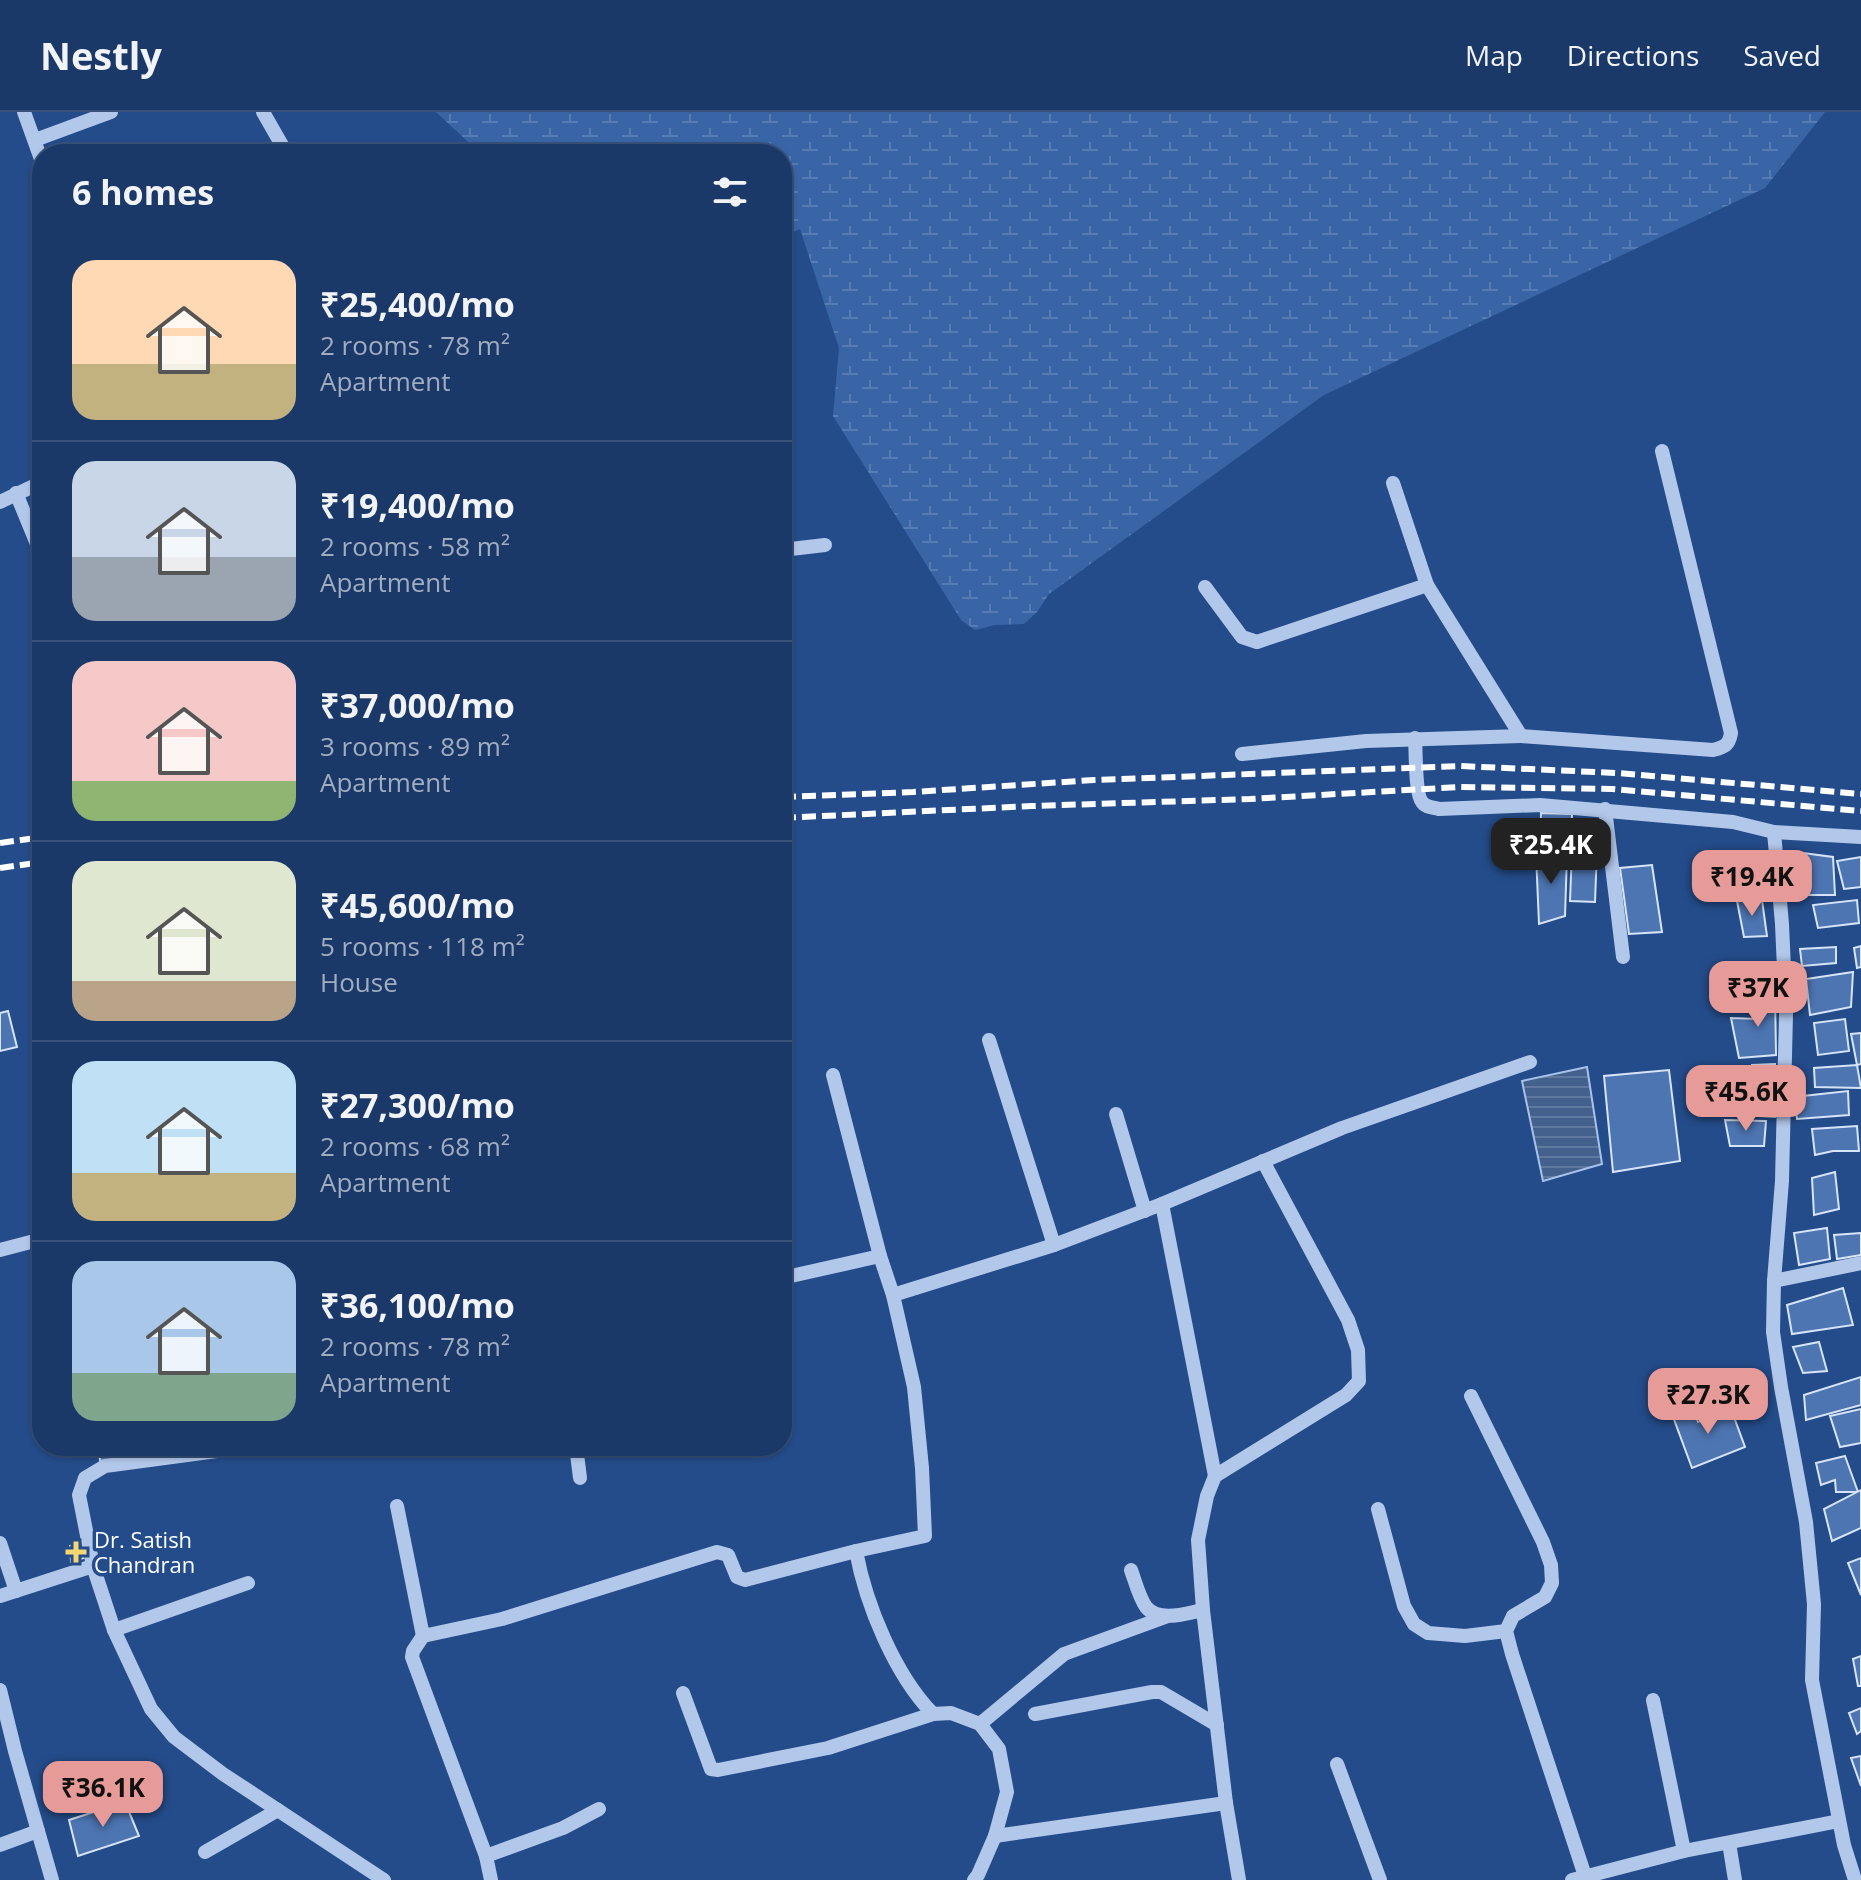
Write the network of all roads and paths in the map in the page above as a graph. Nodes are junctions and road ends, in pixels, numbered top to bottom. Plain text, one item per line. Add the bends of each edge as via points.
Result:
1 (24, 112) edge
2 (111, 112) edge
3 (263, 112) edge
4 (35, 140) junction
5 (36, 144) edge
6 (281, 144) edge
7 (1662, 451) dead end
8 (1393, 483) dead end
9 (32, 486) edge
10 (16, 493) junction
11 (0, 502) edge
12 (32, 532) edge
13 (825, 545) dead end
14 (792, 549) edge
15 (1427, 585) junction
16 (1205, 587) dead end
17 (1521, 736) junction
18 (1415, 738) junction
19 (1242, 754) dead end
20 (1605, 809) junction
21 (1774, 832) junction
22 (1861, 837) edge
23 (1623, 957) dead end
24 (989, 1040) dead end
25 (1530, 1062) dead end
26 (833, 1075) dead end
27 (1116, 1114) dead end
28 (1263, 1161) junction
29 (1162, 1204) junction
30 (1145, 1211) junction
31 (32, 1242) edge
32 (1054, 1245) junction
33 (0, 1250) edge
34 (880, 1256) junction
35 (1861, 1263) edge
36 (792, 1276) edge
37 (1774, 1281) junction
38 (893, 1295) junction
39 (1471, 1396) dead end
40 (180, 1456) edge
41 (577, 1456) edge
42 (1215, 1476) junction
43 (580, 1478) dead end
44 (397, 1506) dead end
45 (1378, 1509) dead end
46 (0, 1543) edge
47 (856, 1551) junction
48 (93, 1566) junction
49 (1131, 1570) dead end
50 (248, 1583) dead end
51 (16, 1591) junction
52 (0, 1596) edge
53 (1203, 1610) junction
54 (1168, 1616) junction
55 (114, 1630) junction
56 (1506, 1631) junction
57 (423, 1636) junction
58 (0, 1690) edge
59 (683, 1693) dead end
60 (1653, 1700) dead end
61 (933, 1714) junction
62 (1035, 1714) dead end
63 (980, 1724) junction
64 (1217, 1725) junction
65 (15, 1751) junction
66 (0, 1756) edge
67 (1337, 1764) dead end
68 (1226, 1803) junction
69 (599, 1809) dead end
70 (278, 1810) junction
71 (1839, 1821) junction
72 (38, 1831) junction
73 (995, 1836) junction
74 (1729, 1843) junction
75 (0, 1845) edge
76 (1684, 1851) junction
77 (205, 1852) dead end
78 (486, 1856) junction
79 (1579, 1878) edge
80 (52, 1880) edge
81 (384, 1880) edge
82 (491, 1880) edge
83 (974, 1880) edge
84 (1239, 1880) edge
85 (1380, 1880) edge
86 (1735, 1880) edge
87 (1855, 1880) edge

1 - 4 street
2 - 4 street
3 - 6 street
4 - 5 street
7 - 17 street via 1729,742 1713,750
8 - 15 street
9 - 10 street
10 - 11 street
10 - 12 street
13 - 14 street
15 - 16 street via 1257,642 1242,637
15 - 17 street
17 - 18 street
18 - 19 street
18 - 20 street via 1417,789 1425,806
20 - 21 street via 1733,822
20 - 23 street
21 - 22 street
21 - 37 street via 1786,1014
24 - 32 street
25 - 28 street
26 - 34 street
27 - 30 street
28 - 29 street
28 - 42 street via 1348,1320 1358,1350 1359,1381 1346,1395
29 - 30 street
29 - 42 street
30 - 32 street
31 - 33 street
32 - 38 street
34 - 36 street
34 - 38 street
35 - 37 street
37 - 71 street via 1773,1332 1806,1522 1814,1604 1812,1680
38 - 47 street via 914,1387 925,1536
39 - 56 street via 1551,1565 1552,1583 1545,1597 1513,1616
40 - 48 street via 105,1466 85,1478 79,1495
41 - 43 street
42 - 53 street via 1198,1540
44 - 57 street
45 - 56 street via 1404,1606 1414,1624 1428,1633 1465,1636
46 - 51 street
47 - 57 street via 745,1580 737,1577 728,1555 717,1552 502,1619
47 - 61 street via 891,1652
48 - 51 street
48 - 55 street
49 - 54 street via 1146,1606
50 - 55 street
51 - 52 street
53 - 54 street
53 - 64 street
54 - 63 street via 1064,1654
55 - 70 street via 151,1709 174,1737
56 - 79 street
57 - 78 street via 412,1657
58 - 65 street
59 - 61 street via 711,1769 718,1770 828,1748
60 - 76 street
61 - 63 street via 951,1713
62 - 64 street via 1161,1692
63 - 73 street via 999,1749 1007,1792
64 - 68 street
65 - 66 street
65 - 72 street
67 - 85 street
68 - 73 street
68 - 84 street
69 - 78 street
70 - 77 street
70 - 81 street
71 - 74 street
71 - 87 street
72 - 75 street
72 - 80 street
73 - 83 street
74 - 76 street
74 - 86 street
76 - 79 street
78 - 82 street

